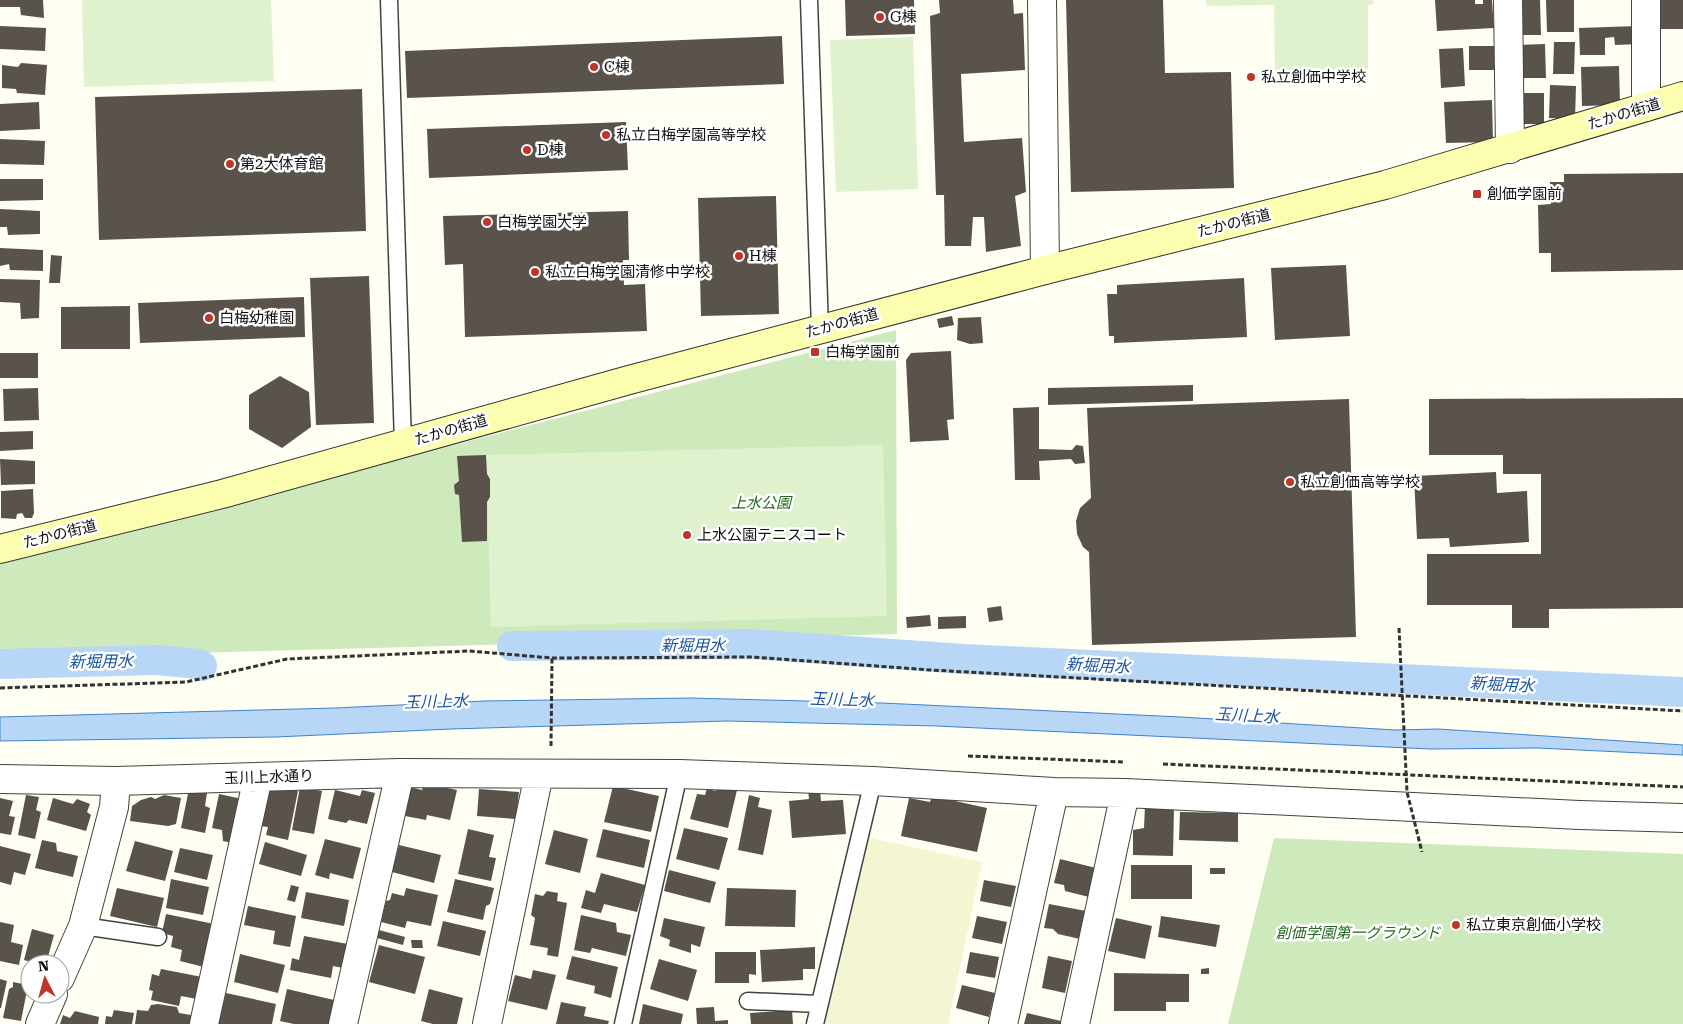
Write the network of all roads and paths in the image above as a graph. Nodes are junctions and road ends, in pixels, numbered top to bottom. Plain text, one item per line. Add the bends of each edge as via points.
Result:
1 (389, 0) edge
2 (809, 0) edge
3 (1042, 0) edge
4 (1508, 0) edge
5 (1646, 0) edge
6 (1683, 96) edge
7 (1646, 108) junction
8 (1510, 149) junction
9 (1045, 270) junction
10 (820, 329) junction
11 (403, 444) junction
12 (0, 549) edge
13 (1399, 628) dead end
14 (552, 658) junction
15 (0, 688) edge
16 (1683, 711) edge
17 (552, 743) dead end
18 (400, 773) junction
19 (538, 774) junction
20 (679, 774) junction
21 (258, 777) junction
22 (0, 780) edge
23 (873, 780) junction
24 (116, 781) junction
25 (1054, 792) junction
26 (1125, 793) junction
27 (1683, 818) edge
28 (1422, 852) dead end
29 (83, 926) junction
30 (158, 937) dead end
31 (70, 955) edge
32 (748, 1001) dead end
33 (49, 1004) edge
34 (819, 1004) junction
35 (40, 1024) edge
36 (204, 1024) edge
37 (343, 1024) edge
38 (487, 1024) edge
39 (623, 1024) edge
40 (815, 1024) edge
41 (1003, 1024) edge
42 (1075, 1024) edge

1 - 11 lane
2 - 10 lane
3 - 9 street
4 - 8 street
5 - 7 street
6 - 7 street, たかの街道
7 - 8 street, たかの街道
8 - 9 street, たかの街道 via 1385,185
9 - 10 street, たかの街道
10 - 11 street, たかの街道
11 - 12 street, たかの街道 via 222,494
13 - 28 path, bridge via 1407,792
14 - 15 path via 469,651 287,659 186,682
14 - 16 path via 752,657 931,670
14 - 17 path
18 - 19 street, 玉川上水通り
18 - 21 street, 玉川上水通り
18 - 37 street
19 - 20 street, 玉川上水通り
19 - 38 street
20 - 23 street, 玉川上水通り
20 - 39 lane
21 - 24 street, 玉川上水通り
21 - 36 street
22 - 24 street, 玉川上水通り
23 - 25 street, 玉川上水通り
23 - 34 lane
24 - 29 street via 114,807
25 - 26 street, 玉川上水通り
25 - 41 street
26 - 27 street, 玉川上水通り
26 - 42 street
29 - 30 lane
29 - 31 street
32 - 34 lane
33 - 35 street
34 - 40 lane

